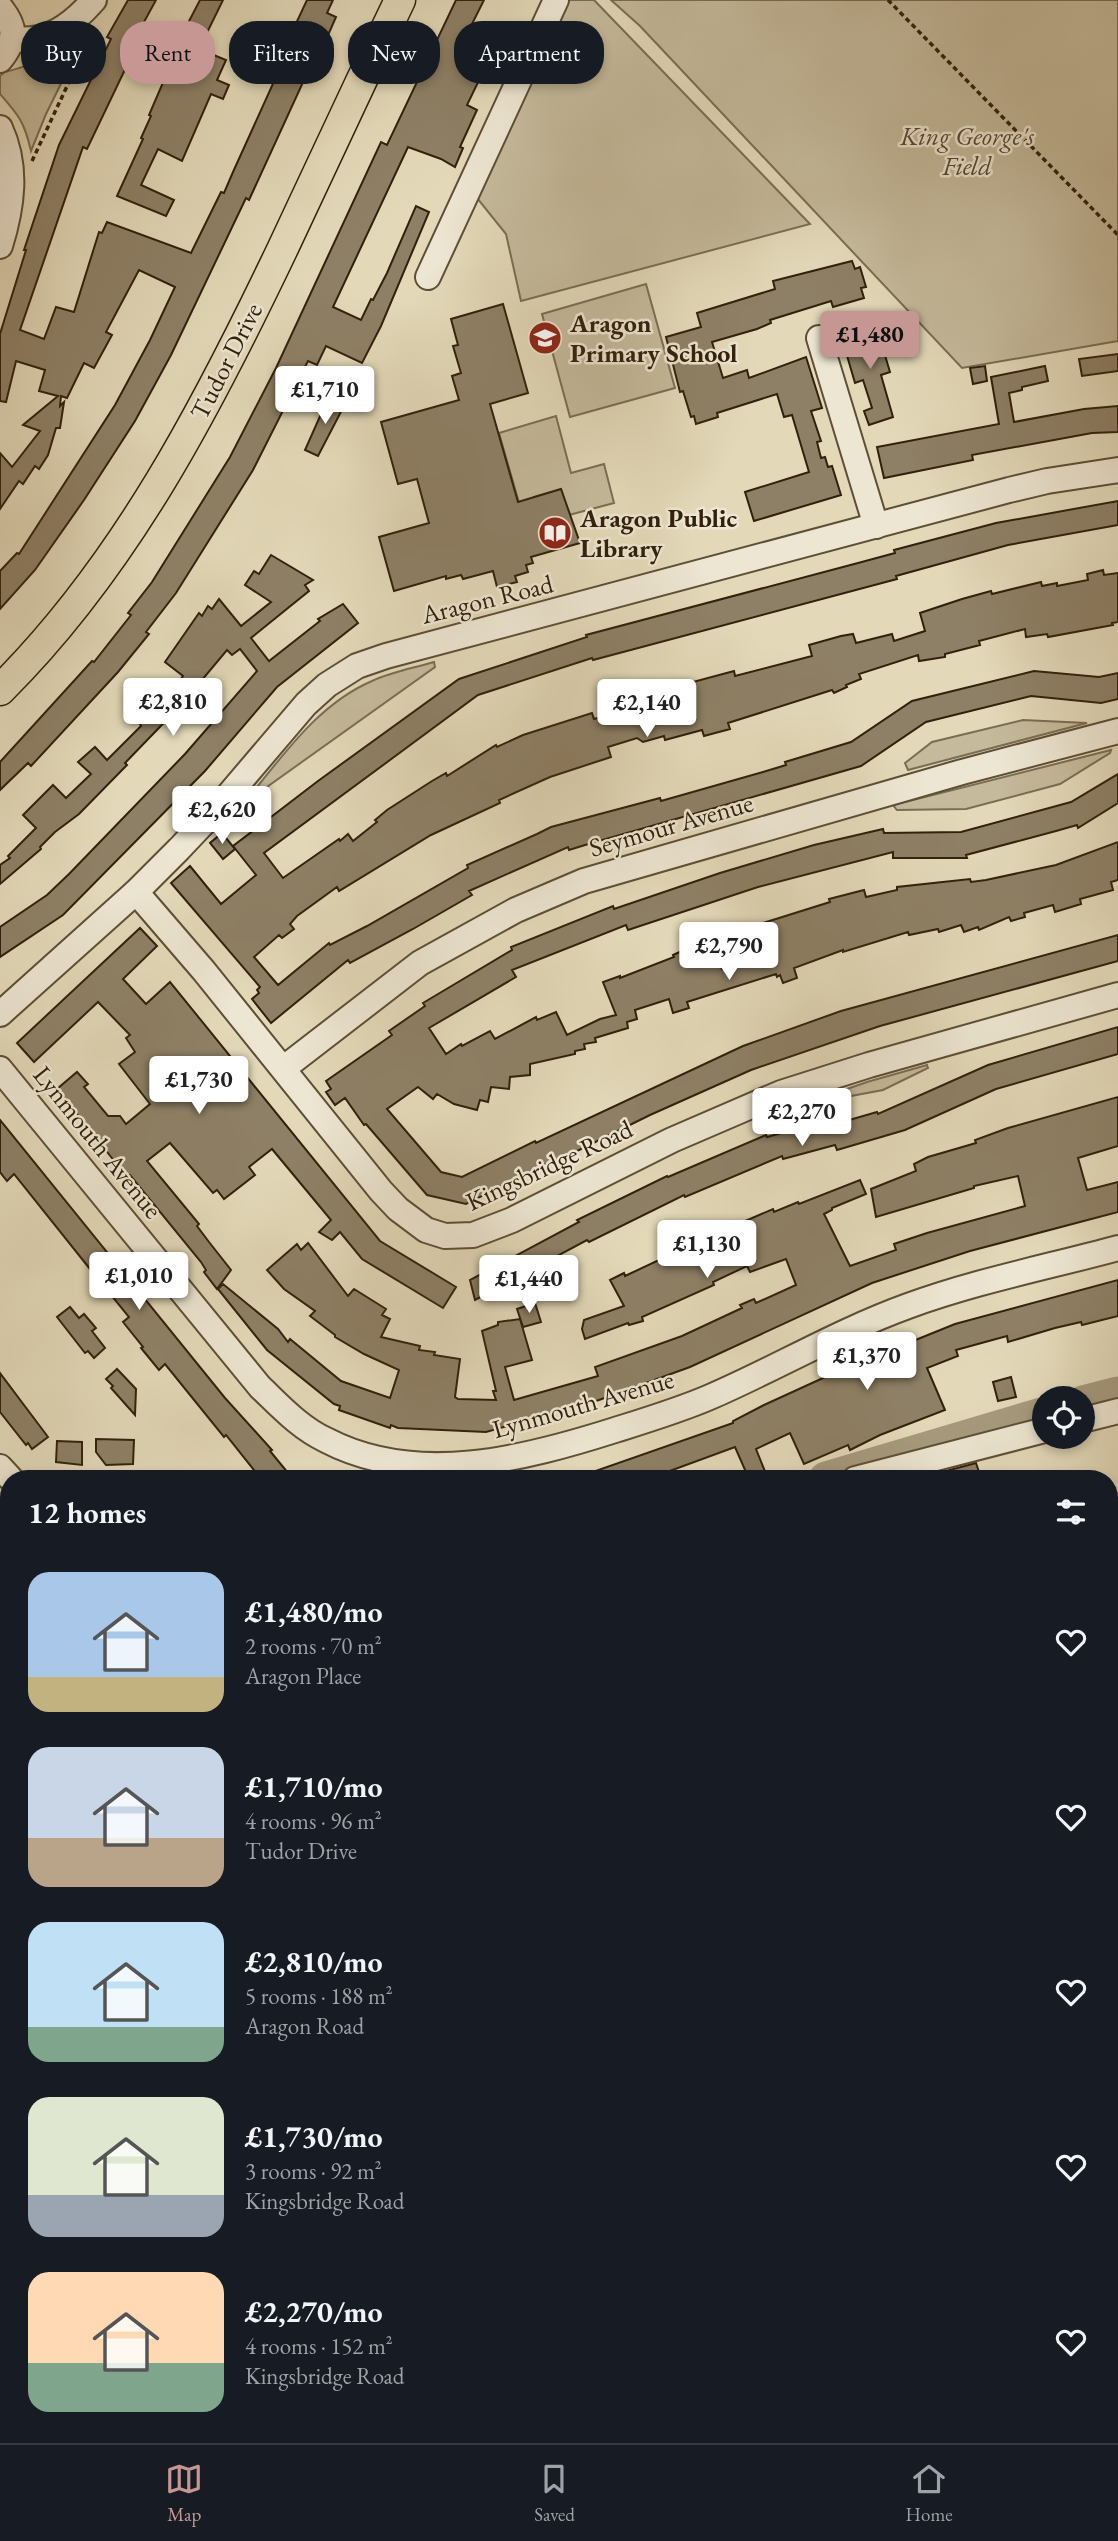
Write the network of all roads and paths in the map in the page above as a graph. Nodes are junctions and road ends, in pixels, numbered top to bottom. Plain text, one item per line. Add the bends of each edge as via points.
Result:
1 (94, 0) edge
2 (400, 0) edge
3 (556, 0) edge
4 (888, 0) edge
5 (0, 7) edge
6 (12, 39) junction
7 (0, 60) edge
8 (0, 128) edge
9 (12, 188) junction
10 (1118, 235) edge
11 (0, 246) edge
12 (428, 277) dead end
13 (819, 338) dead end
14 (1118, 470) edge
15 (876, 526) junction
16 (0, 690) edge
17 (1118, 732) edge
18 (136, 892) junction
19 (1118, 995) edge
20 (0, 1014) edge
21 (284, 1068) junction
22 (0, 1069) edge
23 (1118, 1248) edge
24 (1118, 1411) edge
25 (1095, 1417) edge
26 (1032, 1434) edge
27 (931, 1469) edge

1 - 6 street via 58,32 27,41
1 - 9 path via 95,27 34,158
2 - 16 main road, Tudor Drive via 188,436 76,605
3 - 12 street
4 - 10 path
5 - 6 street via 12,22
6 - 7 street
8 - 9 street via 11,159
9 - 11 street
13 - 15 street
14 - 15 street, Aragon Road via 1046,481
15 - 18 street, Aragon Road via 357,666 306,704 214,811
17 - 21 street, Seymour Avenue via 962,772 573,886 516,910 421,963
18 - 20 street, Aragon Road
18 - 21 street, Kingsbridge Road
19 - 21 street, Kingsbridge Road via 780,1094 672,1140 512,1220 459,1237 426,1230 398,1209
22 - 23 street, Lynmouth Avenue via 260,1387 290,1416 325,1440 388,1460 472,1464 542,1452 711,1397 908,1306
24 - 25 street
26 - 27 street

